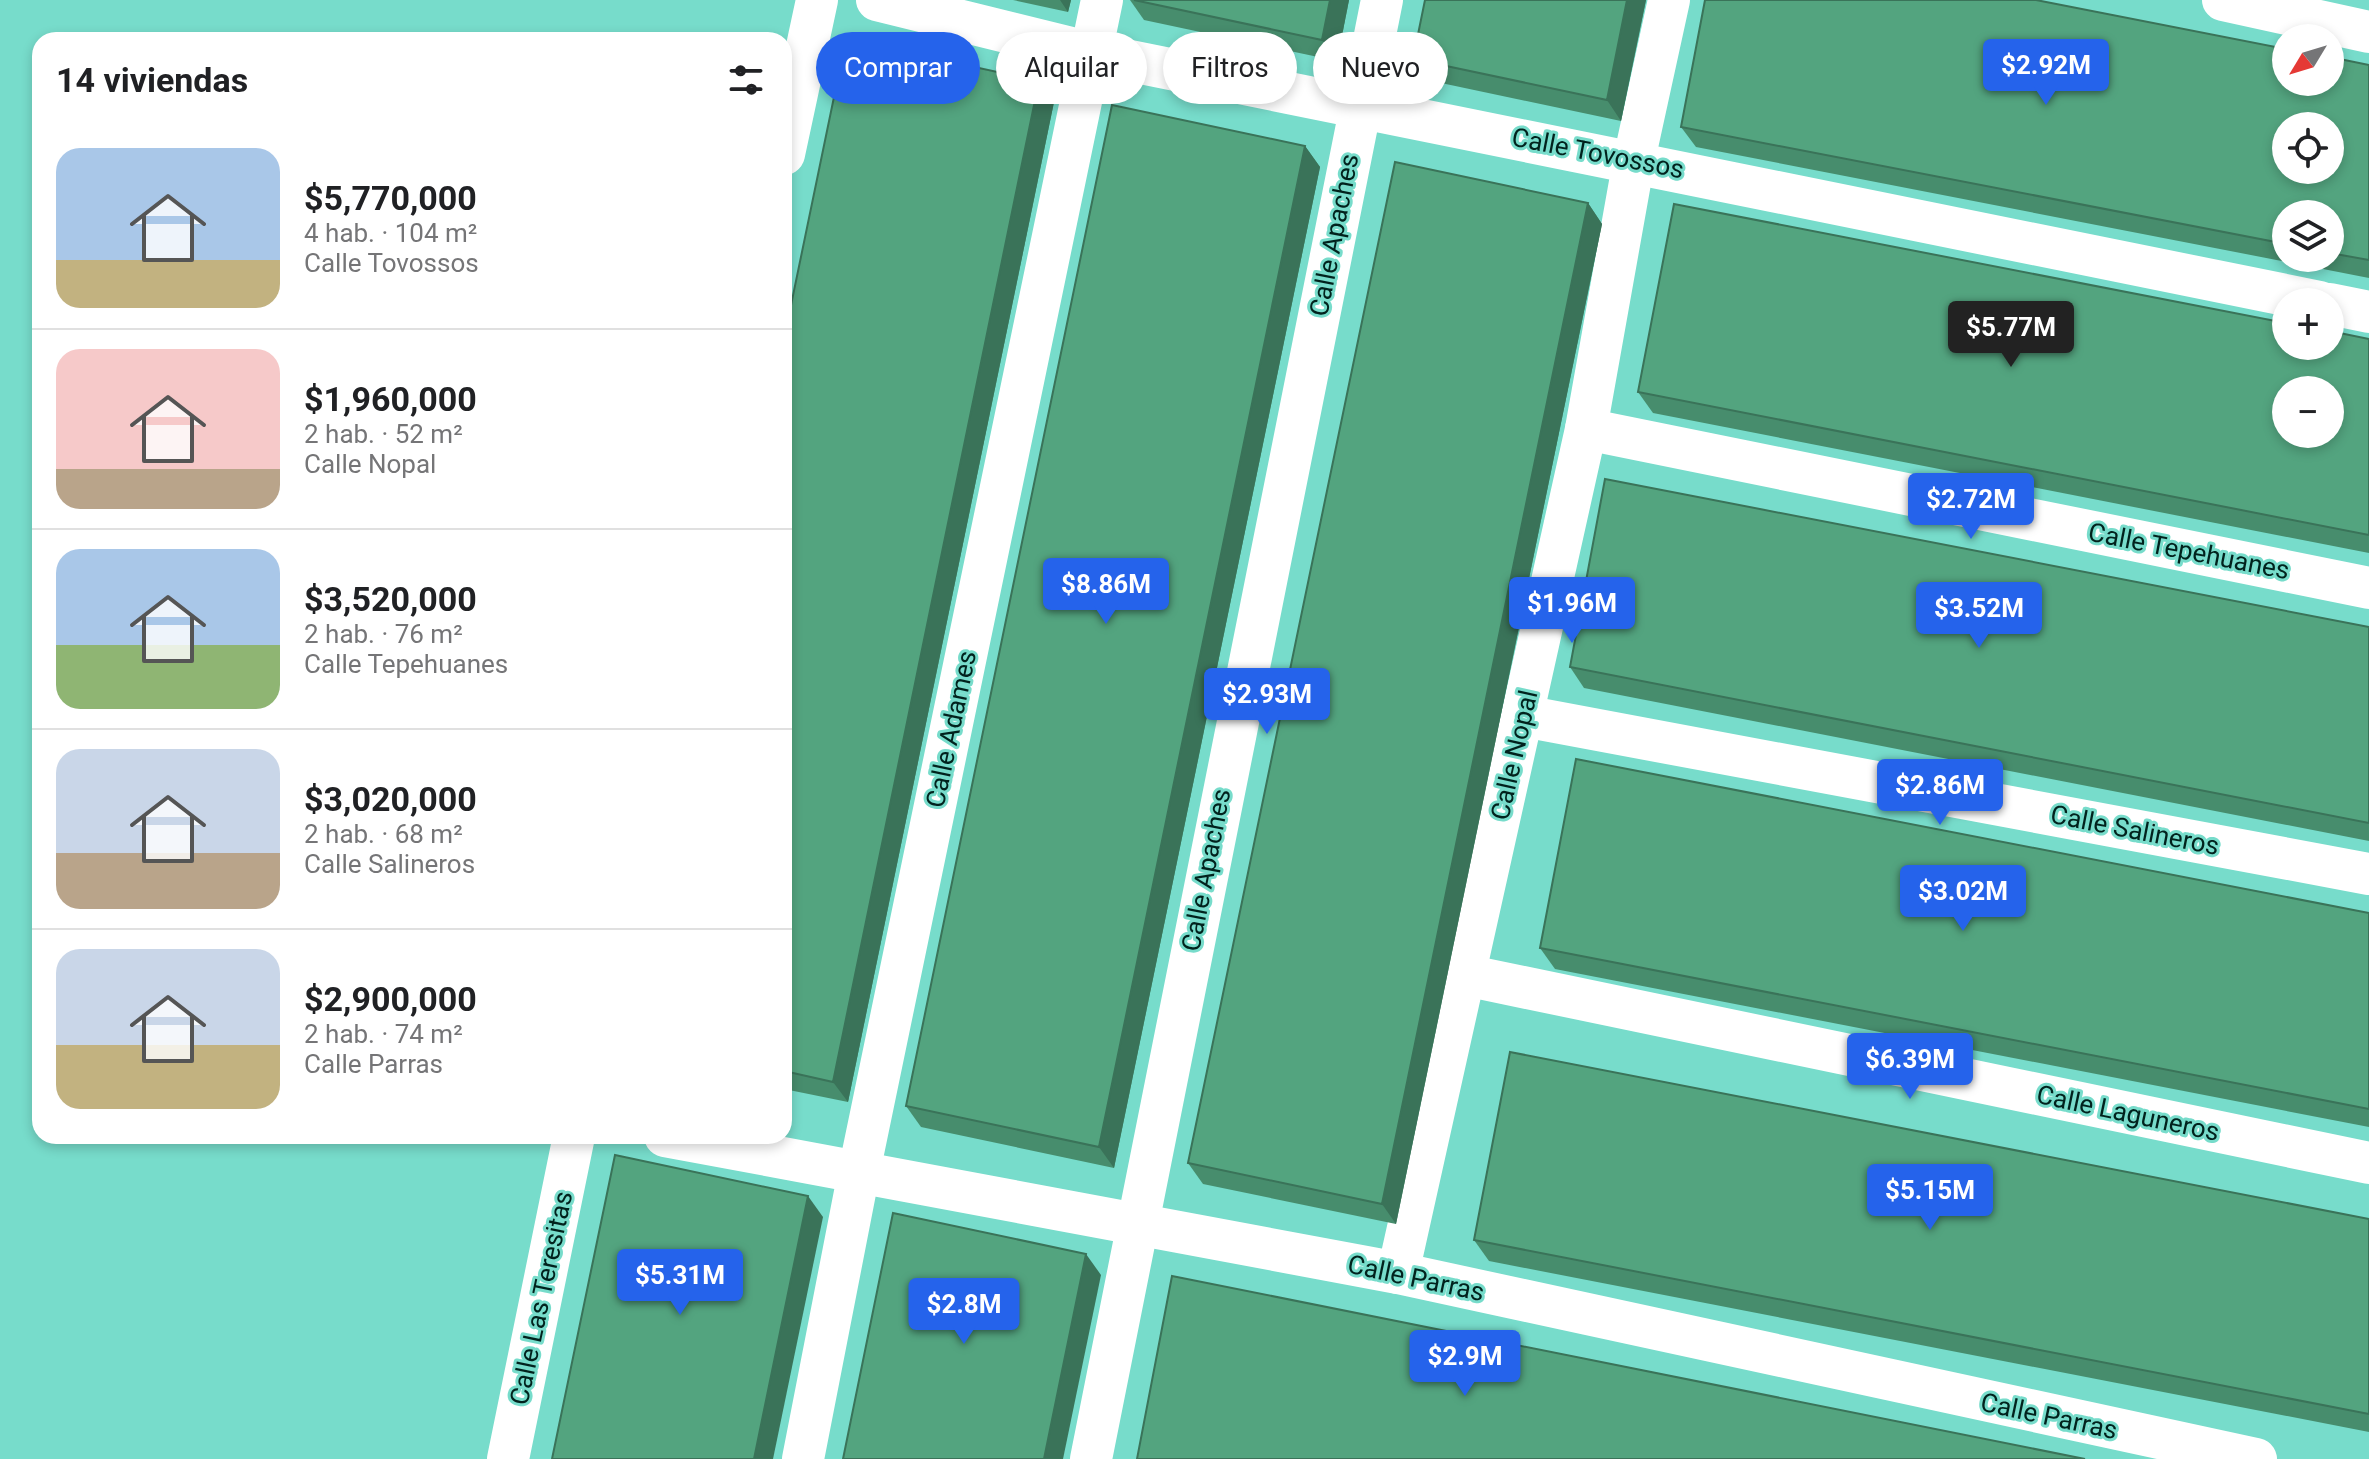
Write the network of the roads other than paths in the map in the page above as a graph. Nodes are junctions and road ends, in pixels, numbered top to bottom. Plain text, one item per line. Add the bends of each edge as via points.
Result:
1 (817, 0) edge
2 (877, 0) edge
3 (1102, 0) edge
4 (1382, 0) edge
5 (1669, 0) edge
6 (2223, 0) edge
7 (1006, 32) edge
8 (1095, 32) edge
9 (2369, 32) edge
10 (1147, 64) edge
11 (1080, 104) edge
12 (1360, 105) junction
13 (792, 117) edge
14 (1634, 160) junction
15 (2272, 292) edge
16 (2344, 307) edge
17 (2369, 312) edge
18 (1586, 429) junction
19 (2369, 588) edge
20 (1523, 716) junction
21 (2369, 874) edge
22 (1465, 975) junction
23 (572, 1144) edge
24 (708, 1144) edge
25 (2369, 1163) edge
26 (859, 1172) junction
27 (1135, 1225) junction
28 (1398, 1273) junction
29 (2211, 1455) edge
30 (508, 1459) edge
31 (803, 1459) edge
32 (1091, 1459) edge
33 (2256, 1459) edge

1 - 13 street
2 - 7 street, Calle Tovossos
3 - 8 street, Calle Adames
4 - 12 street, Calle Apaches
5 - 14 street, Calle Nopal
6 - 9 street
10 - 12 street, Calle Tovossos
11 - 26 street, Calle Adames
12 - 14 street, Calle Tovossos
12 - 27 street, Calle Apaches
14 - 15 street, Calle Tovossos
14 - 18 street, Calle Nopal
16 - 17 street
18 - 19 street, Calle Tepehuanes
18 - 20 street, Calle Nopal
20 - 21 street, Calle Salineros
20 - 22 street, Calle Nopal
22 - 25 street, Calle Laguneros
22 - 28 street, Calle Nopal
23 - 30 street, Calle Las Teresitas
24 - 26 street, Calle Parras
26 - 27 street, Calle Parras
26 - 31 street, Calle Adames
27 - 28 street, Calle Parras
27 - 32 street, Calle Apaches
28 - 29 street, Calle Parras
29 - 33 street, Calle Parras

